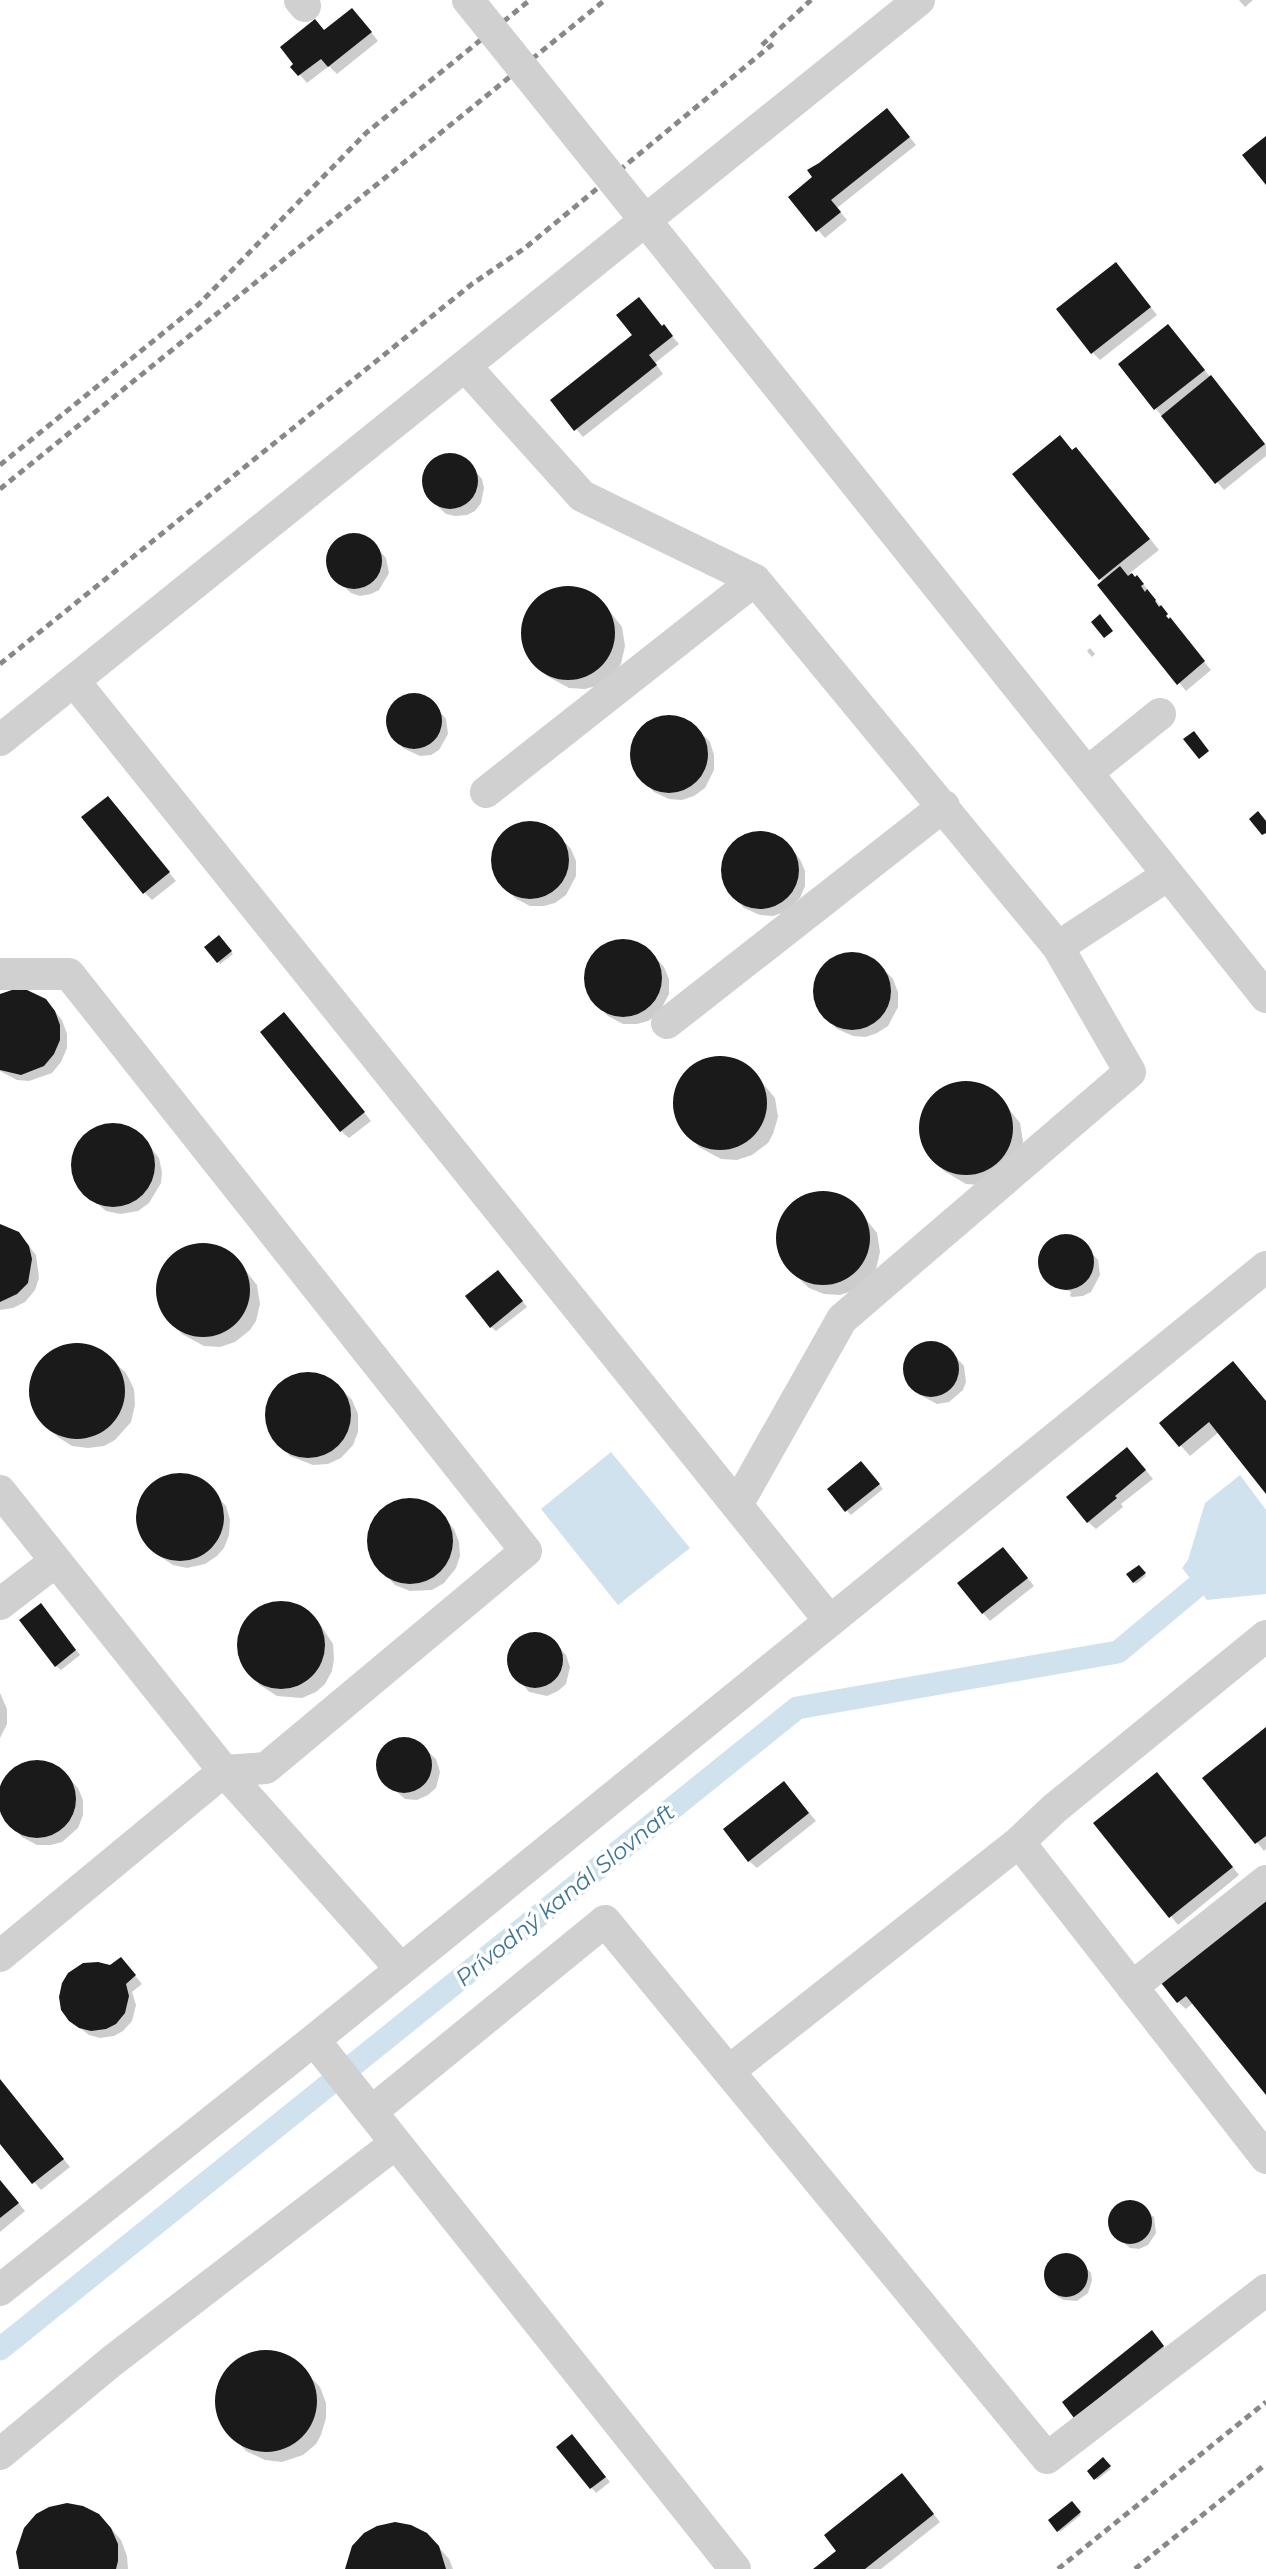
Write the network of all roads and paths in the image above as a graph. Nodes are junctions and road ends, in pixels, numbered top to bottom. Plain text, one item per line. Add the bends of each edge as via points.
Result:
1 (468, 0) edge
2 (919, 0) edge
3 (465, 366) junction
4 (755, 580) junction
5 (74, 681) junction
6 (1160, 714) dead end
7 (0, 740) edge
8 (1088, 772) junction
9 (486, 792) dead end
10 (944, 806) junction
11 (1168, 875) junction
12 (1058, 947) junction
13 (0, 974) edge
14 (1266, 997) edge
15 (667, 1023) dead end
16 (1266, 1268) edge
17 (0, 1491) edge
18 (737, 1505) junction
19 (56, 1561) junction
20 (0, 1604) edge
21 (829, 1620) junction
22 (1266, 1636) edge
23 (224, 1771) junction
24 (1019, 1842) junction
25 (1266, 1881) edge
26 (0, 1956) edge
27 (401, 1969) junction
28 (1132, 1987) junction
29 (314, 2040) junction
30 (729, 2071) junction
31 (371, 2112) junction
32 (396, 2143) junction
33 (1266, 2158) edge
34 (0, 2290) edge
35 (1266, 2290) edge
36 (0, 2454) edge
37 (735, 2569) edge

1 - 8 lane, bridge
2 - 3 lane
3 - 4 lane via 582,496
3 - 5 lane
4 - 9 lane
4 - 10 lane
5 - 7 lane
5 - 18 lane
6 - 8 lane
8 - 11 lane
10 - 12 lane
10 - 15 lane
11 - 12 lane
11 - 14 lane
12 - 18 lane via 1130,1072 842,1319
13 - 23 lane via 69,974 526,1551 266,1768
16 - 21 lane
17 - 19 lane
18 - 21 lane
19 - 20 lane
19 - 23 lane
21 - 27 lane
22 - 24 lane
23 - 26 lane
23 - 27 lane
24 - 28 lane
24 - 30 lane
25 - 28 lane
27 - 29 lane
28 - 33 lane
29 - 31 lane
29 - 34 lane
30 - 31 lane via 605,1921
30 - 35 lane via 1047,2458
31 - 32 lane
32 - 36 lane
32 - 37 lane

